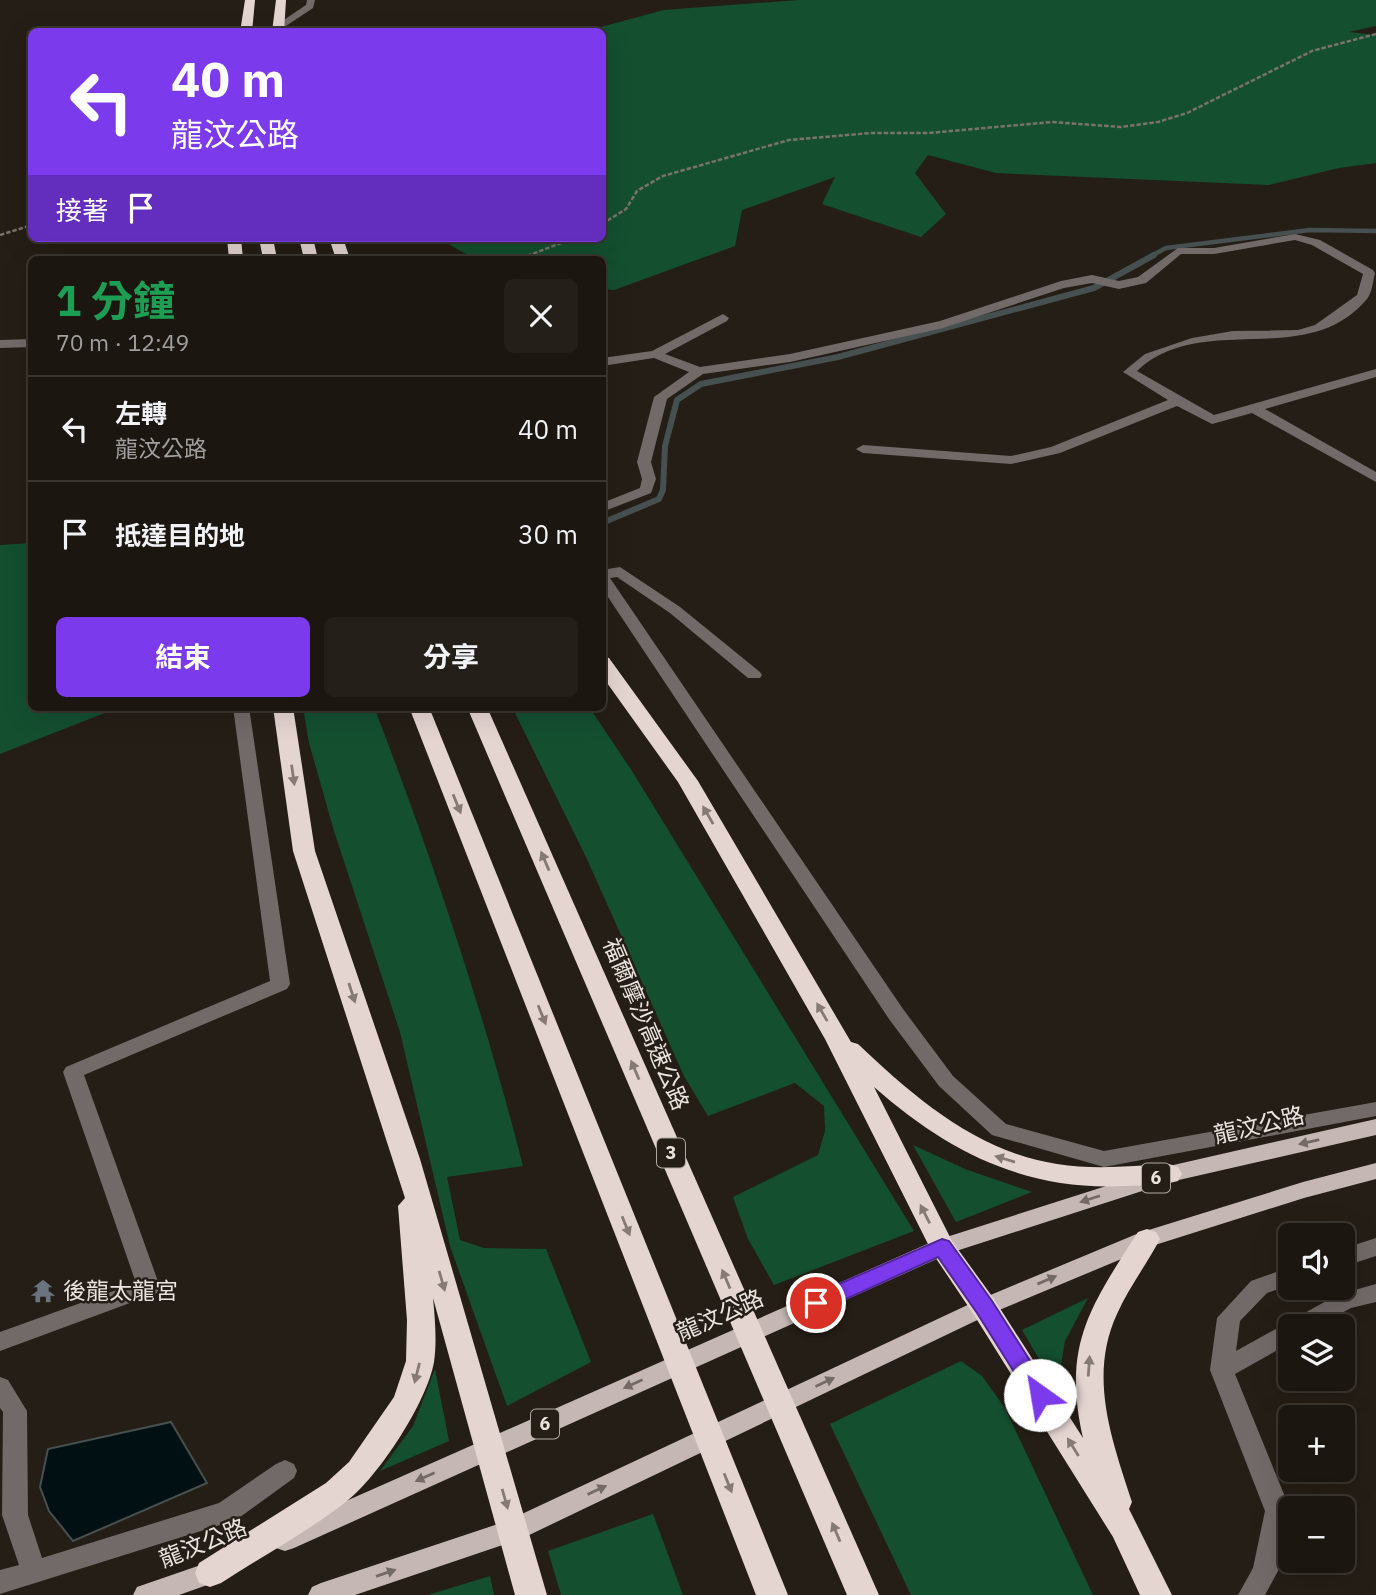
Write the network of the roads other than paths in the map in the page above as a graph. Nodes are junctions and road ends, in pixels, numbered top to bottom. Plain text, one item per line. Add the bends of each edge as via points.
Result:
1 (250, 0) edge
2 (281, 0) edge
3 (311, 0) edge
4 (246, 28) edge
5 (276, 28) edge
6 (278, 28) edge
7 (723, 318) dead end
8 (28, 343) edge
9 (0, 344) edge
10 (655, 355) junction
11 (606, 361) edge
12 (699, 371) junction
13 (1376, 373) edge
14 (1177, 401) junction
15 (1254, 408) junction
16 (863, 449) dead end
17 (1376, 478) edge
18 (606, 506) edge
19 (606, 575) edge
20 (606, 582) edge
21 (606, 668) edge
22 (754, 675) dead end
23 (242, 711) edge
24 (283, 711) edge
25 (420, 711) edge
26 (478, 711) edge
27 (838, 1039) junction
28 (1376, 1108) edge
29 (1376, 1127) edge
30 (407, 1159) junction
31 (1376, 1171) edge
32 (1169, 1174) junction
33 (1147, 1239) junction
34 (942, 1247) junction
35 (1376, 1247) edge
36 (1355, 1254) edge
37 (1278, 1280) edge
38 (1376, 1293) edge
39 (984, 1307) junction
40 (1321, 1314) edge
41 (1278, 1339) edge
42 (0, 1342) edge
43 (1222, 1370) junction
44 (0, 1387) edge
45 (490, 1448) junction
46 (285, 1471) dead end
47 (1124, 1528) junction
48 (514, 1530) junction
49 (34, 1572) junction
50 (210, 1573) junction
51 (0, 1582) edge
52 (1150, 1582) edge
53 (146, 1595) edge
54 (321, 1595) edge
55 (531, 1595) edge
56 (772, 1595) edge
57 (863, 1595) edge
58 (1251, 1595) edge

1 - 4 highway
2 - 6 highway
3 - 5 street via 310,6
7 - 10 street
8 - 9 street
10 - 11 street
10 - 12 street
12 - 14 street via 790,358 943,324 1072,283 1142,281 1178,251 1214,251 1296,237 1316,242 1369,274 1363,296 1319,328 1283,335 1234,335 1165,349 1138,361 1129,372
12 - 18 street via 661,397 645,462 646,490
13 - 15 street
14 - 15 street via 1212,419
14 - 16 street via 1055,450 1011,460
15 - 17 street
19 - 22 street via 620,572
20 - 28 street via 896,1014 946,1081 999,1130 1104,1158
27 -> 21 highway via 688,781
23 - 42 street via 280,984 73,1072 149,1287
24 -> 30 highway via 304,851
25 -> 56 highway
57 -> 26 highway, 福爾摩沙高速公路 / 3
32 -> 27 highway via 1094,1177 991,1155 937,1127
34 -> 27 highway
29 -> 32 main road, 龍汶公路 / 6
30 -> 45 highway
30 -> 50 highway via 421,1320 414,1384 376,1449 344,1485
31 - 33 main road
32 -> 34 main road, 龍汶公路 / 6
39 -> 33 main road
47 -> 33 highway via 1093,1422 1088,1358 1097,1328
34 - 39 highway
34 -> 45 main road, 龍汶公路 / 6
35 - 36 street
37 - 43 street via 1259,1287 1229,1318
38 - 40 street via 1345,1301
47 -> 39 highway
48 -> 39 main road
41 - 43 street
43 - 58 street via 1278,1511 1265,1571
44 - 49 street via 15,1411 15,1515
45 -> 48 highway
45 -> 50 main road, 龍汶公路 / 6
46 - 49 street via 228,1512
47 - 52 highway
54 -> 48 main road
48 - 55 highway
49 - 51 street
50 - 53 main road, 龍汶公路 / 6

